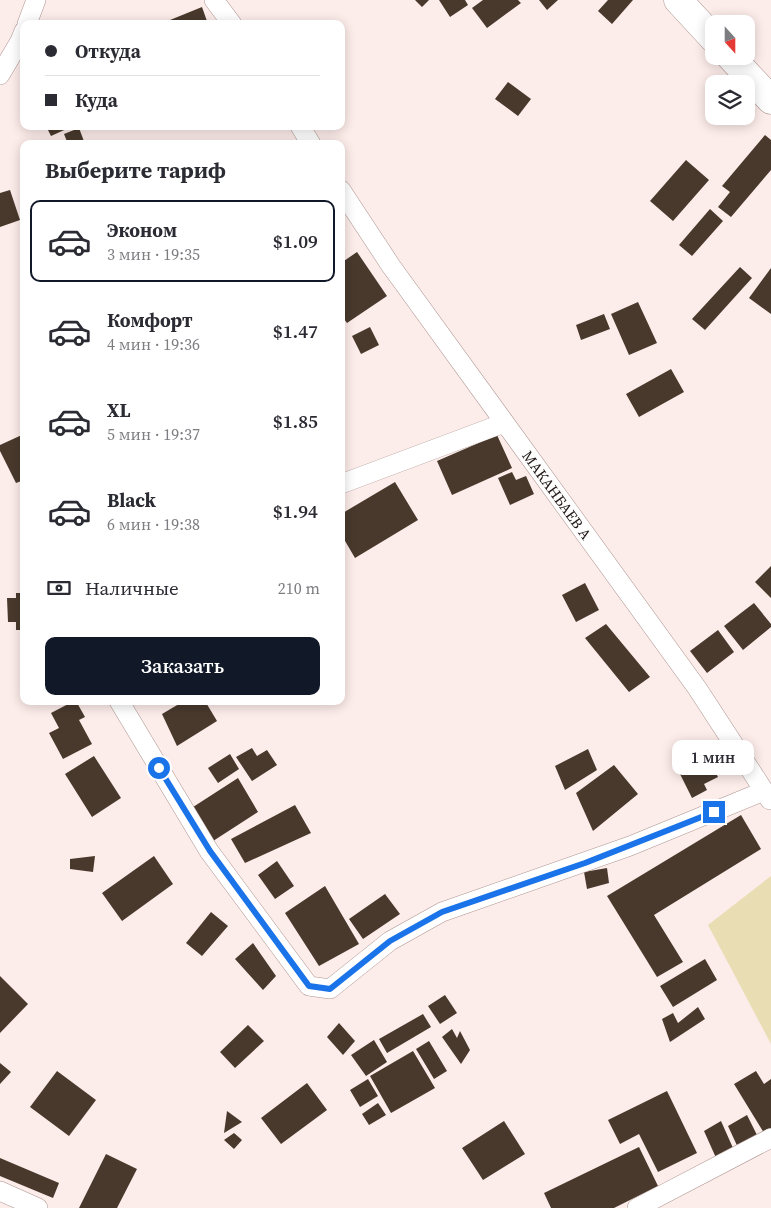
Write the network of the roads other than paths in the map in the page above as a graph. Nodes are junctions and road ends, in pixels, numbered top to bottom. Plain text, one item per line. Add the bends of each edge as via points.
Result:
1 (36, 0) edge
2 (214, 0) edge
3 (678, 0) edge
4 (28, 20) edge
5 (229, 20) edge
6 (705, 29) edge
7 (20, 41) edge
8 (738, 65) edge
9 (0, 75) edge
10 (771, 100) edge
11 (345, 196) edge
12 (504, 423) junction
13 (345, 483) edge
14 (121, 705) edge
15 (768, 796) edge
16 (771, 1138) edge
17 (0, 1191) edge
18 (38, 1208) edge
19 (638, 1208) edge

1 - 4 street
2 - 5 street
3 - 6 highway
7 - 9 street
8 - 10 highway
11 - 12 street, МАКАНБАЕВ А
12 - 13 street
12 - 15 street, МАКАНБАЕВ А via 697,688
14 - 15 street via 210,851 309,986 330,989 390,941 442,912
16 - 19 street
17 - 18 street

